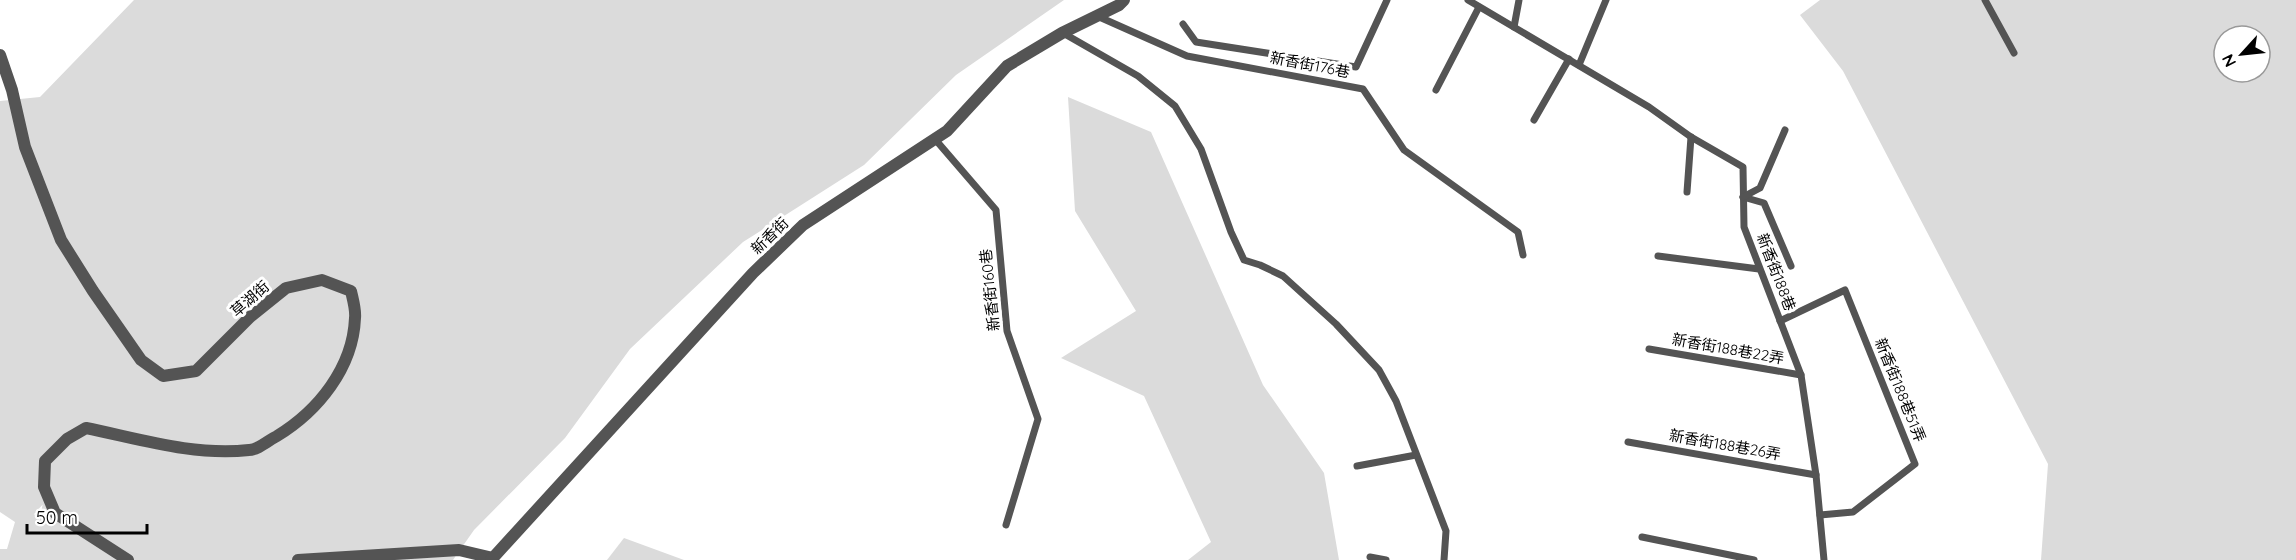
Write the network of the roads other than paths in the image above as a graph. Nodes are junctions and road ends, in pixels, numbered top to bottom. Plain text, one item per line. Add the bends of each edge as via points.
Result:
1 (1124, 0) edge
2 (1387, 0) edge
3 (1468, 0) edge
4 (1519, 0) edge
5 (1606, 0) edge
6 (1985, 0) edge
7 (1479, 7) junction
8 (1097, 16) junction
9 (1183, 24) dead end
10 (1514, 27) junction
11 (1062, 33) junction
12 (2014, 52) dead end
13 (0, 56) edge
14 (1569, 59) junction
15 (1579, 65) junction
16 (1436, 90) dead end
17 (1534, 120) dead end
18 (1785, 130) dead end
19 (1691, 137) junction
20 (934, 138) junction
21 (1687, 192) dead end
22 (1743, 197) junction
23 (1523, 255) dead end
24 (1658, 256) dead end
25 (1791, 266) dead end
26 (1759, 269) junction
27 (1780, 321) junction
28 (1649, 349) dead end
29 (1801, 375) junction
30 (1628, 442) dead end
31 (1416, 455) junction
32 (1357, 466) dead end
33 (1816, 475) junction
34 (1820, 515) junction
35 (1006, 525) dead end
36 (1642, 537) dead end
37 (1370, 557) dead end
38 (492, 559) edge
39 (128, 560) edge
40 (298, 560) edge
41 (1386, 560) edge
42 (1444, 560) edge
43 (1754, 560) edge
44 (1824, 560) edge

1 - 8 street, 新香街
2 - 9 lane via 1356,67 1196,42
3 - 7 lane, 新香街188巷
4 - 10 lane
5 - 15 lane
6 - 12 lane
7 - 10 lane, 新香街188巷
7 - 16 lane
8 - 11 street, 新香街
8 - 23 lane, 新香街176巷 via 1187,56 1363,89 1404,150 1518,232
10 - 14 lane, 新香街188巷
11 - 20 street, 新香街 via 1007,66 947,131
11 - 31 lane via 1138,76 1175,106 1201,149 1244,260 1283,276 1379,370 1396,401
13 - 39 street, 草湖街 via 25,147 61,240 141,360 163,376 196,371 250,317 286,288 322,280 351,291 355,318 349,354 331,388 292,427 252,450 215,452 163,446 86,428 45,461 44,487 55,513
14 - 15 lane, 新香街188巷
14 - 17 lane
15 - 19 lane, 新香街188巷
18 - 22 lane via 1760,188
19 - 21 lane
19 - 22 lane, 新香街188巷 via 1743,167
20 - 35 lane, 新香街160巷 via 996,210 1007,331 1038,419
20 - 38 street, 新香街 via 803,225 753,273
22 - 25 lane via 1764,203
22 - 26 lane, 新香街188巷 via 1744,227
24 - 26 lane
26 - 27 lane, 新香街188巷
27 - 29 lane, 新香街188巷
27 - 34 lane, 新香街188巷51弄 via 1845,290 1915,464 1853,512
28 - 29 lane, 新香街188巷22弄
29 - 33 lane, 新香街188巷
30 - 33 lane, 新香街188巷26弄
31 - 32 lane
31 - 42 lane via 1446,531
33 - 34 lane, 新香街188巷
34 - 44 lane, 新香街188巷
36 - 43 lane
37 - 41 lane
38 - 40 street via 459,550

